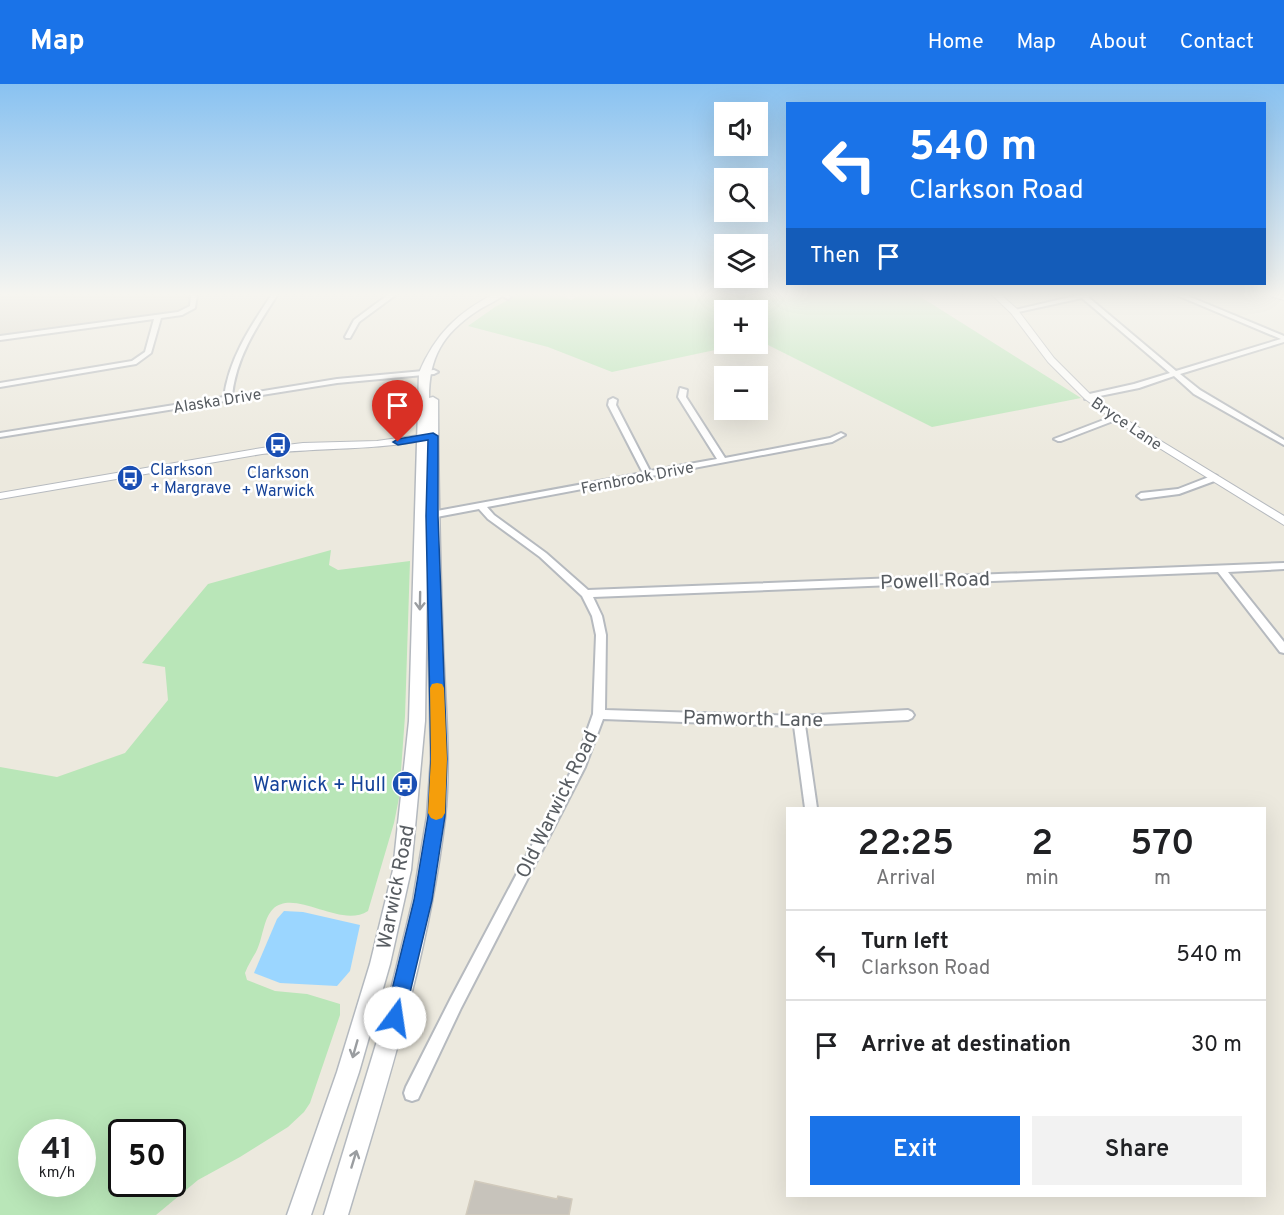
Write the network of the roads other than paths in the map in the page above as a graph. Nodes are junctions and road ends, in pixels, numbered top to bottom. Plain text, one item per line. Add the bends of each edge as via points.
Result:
1 (150, 347) edge
2 (244, 347) edge
3 (434, 347) edge
4 (1041, 347) edge
5 (1143, 347) edge
6 (1260, 347) edge
7 (429, 372) junction
8 (1175, 374) junction
9 (0, 385) edge
10 (683, 390) dead end
11 (1088, 397) junction
12 (228, 398) junction
13 (613, 400) dead end
14 (1117, 418) junction
15 (0, 435) edge
16 (841, 435) dead end
17 (428, 437) junction
18 (1058, 439) dead end
19 (1284, 443) edge
20 (722, 460) junction
21 (648, 475) junction
22 (1214, 478) junction
23 (0, 496) edge
24 (1141, 496) dead end
25 (482, 507) junction
26 (427, 516) junction
27 (1284, 521) edge
28 (1284, 566) edge
29 (1220, 568) junction
30 (586, 594) junction
31 (1284, 649) edge
32 (599, 714) junction
33 (908, 715) dead end
34 (799, 721) junction
35 (811, 807) edge
36 (412, 1093) dead end
37 (298, 1215) edge
38 (336, 1215) edge

1 - 9 street via 148,353 134,363
2 - 12 street via 230,381
3 - 7 main road, Warwick Road
4 - 11 street, Bryce Lane
5 - 8 street
6 - 8 street
7 - 12 street, Alaska Drive
7 - 17 main road, Warwick Road
8 - 11 street
8 - 19 street via 1197,392
10 - 20 street via 682,397
11 - 14 street, Bryce Lane
12 - 15 street, Alaska Drive
13 - 21 street via 612,405
14 - 18 street
14 - 22 street, Bryce Lane
16 - 20 street, Fernbrook Drive via 832,440
17 - 23 street via 262,451
17 - 26 main road, Warwick Road
20 - 21 street, Fernbrook Drive
21 - 25 street, Fernbrook Drive
22 - 24 street via 1172,493
22 - 27 street, Bryce Lane
25 - 26 street, Fernbrook Drive
25 - 30 street, Old Warwick Road via 566,573
26 -> 37 main road, Warwick Road via 417,721 402,870 351,1061
38 -> 26 main road, Warwick Road via 397,1007 423,900 436,816 439,759
28 - 29 street, Powell Road
29 - 30 street, Powell Road
29 - 31 street
30 - 32 street, Old Warwick Road via 601,634
32 - 34 street, Pamworth Lane
32 - 36 street, Old Warwick Road via 581,763
33 - 34 street, Pamworth Lane
34 - 35 street

